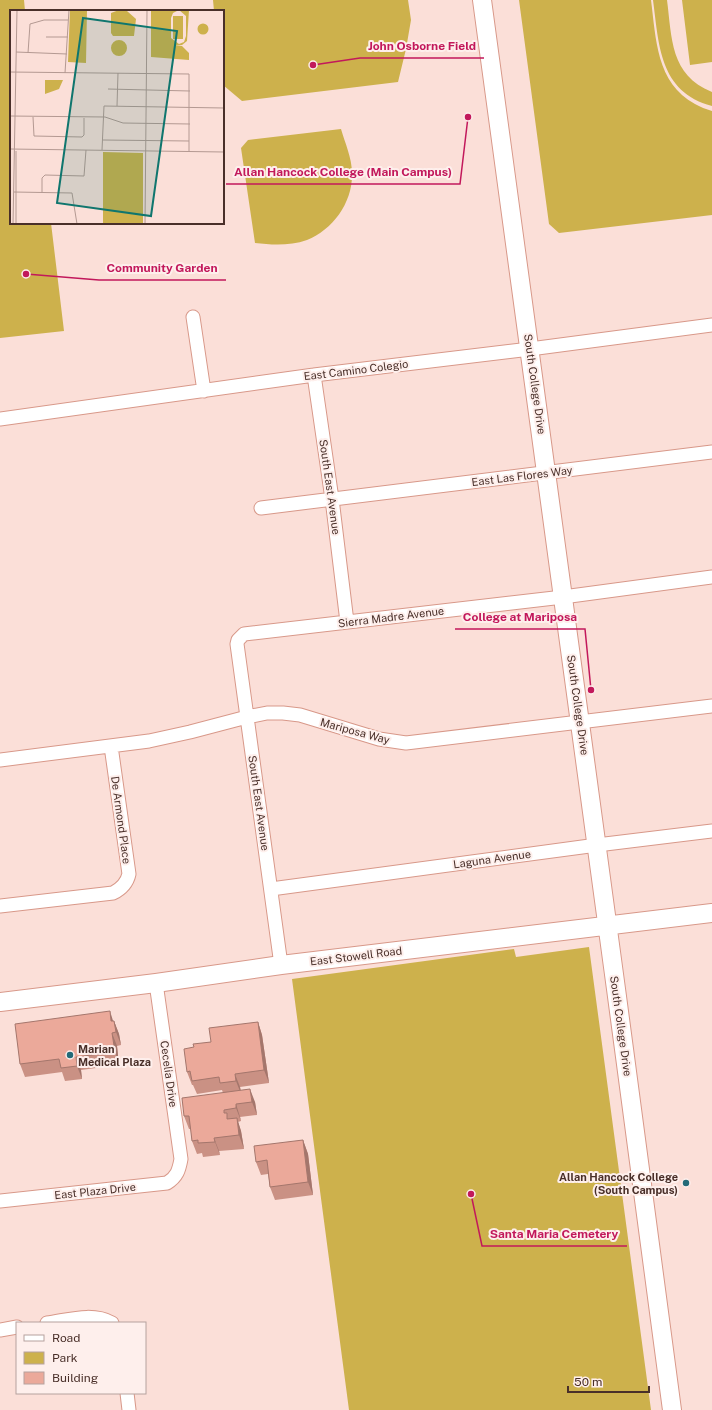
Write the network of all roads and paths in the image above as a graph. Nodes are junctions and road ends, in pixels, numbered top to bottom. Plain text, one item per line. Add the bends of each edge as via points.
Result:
1 (482, 0) edge
2 (193, 317) dead end
3 (712, 324) edge
4 (530, 349) junction
5 (314, 375) junction
6 (204, 391) junction
7 (0, 419) edge
8 (712, 452) edge
9 (546, 472) junction
10 (332, 499) junction
11 (261, 508) dead end
12 (712, 577) edge
13 (563, 597) junction
14 (347, 622) junction
15 (238, 640) joint
16 (712, 706) edge
17 (247, 717) junction
18 (580, 722) junction
19 (111, 746) junction
20 (0, 760) edge
21 (712, 830) edge
22 (597, 845) junction
23 (272, 889) junction
24 (0, 906) edge
25 (712, 913) edge
26 (608, 926) junction
27 (281, 965) junction
28 (156, 983) junction
29 (0, 1002) edge
30 (180, 1164) joint
31 (0, 1201) edge
32 (54, 1322) edge
33 (110, 1322) edge
34 (16, 1327) edge
35 (0, 1330) edge
36 (127, 1394) edge
37 (129, 1410) edge
38 (672, 1410) edge

1 - 4 street, South College Drive
2 - 6 street
3 - 4 street, East Camino Colegio
4 - 5 street, East Camino Colegio
4 - 9 street, South College Drive
5 - 6 street, East Camino Colegio
5 - 10 street, South East Avenue
6 - 7 street, East Camino Colegio
8 - 9 street, East Las Flores Way
9 - 10 street, East Las Flores Way
9 - 13 street, South College Drive
10 - 11 street, East Las Flores Way
10 - 14 street, South East Avenue
12 - 13 street, Sierra Madre Avenue
13 - 14 street, Sierra Madre Avenue
13 - 18 street, South College Drive
14 - 15 street, Sierra Madre Avenue via 244,634
15 - 17 street, South East Avenue
16 - 18 street, Mariposa Way
17 - 18 street, Mariposa Way via 267,713 300,715 379,739 406,743
17 - 19 street, Mariposa Way via 190,732
17 - 23 street, South East Avenue
18 - 22 street, South College Drive
19 - 20 street, Mariposa Way
19 - 24 street, De Armond Place via 129,874 122,888 113,893
21 - 22 street, Laguna Avenue
22 - 23 street, Laguna Avenue
22 - 26 street, South College Drive
23 - 27 street, South East Avenue
25 - 26 street, East Stowell Road
26 - 27 street, East Stowell Road
26 - 38 street, South College Drive
27 - 28 street, East Stowell Road
28 - 29 street, East Stowell Road
28 - 30 street, Cecelia Drive
30 - 31 street, East Plaza Drive via 174,1179 167,1183
32 - 33 street via 91,1317 103,1318
34 - 35 street
36 - 37 street

